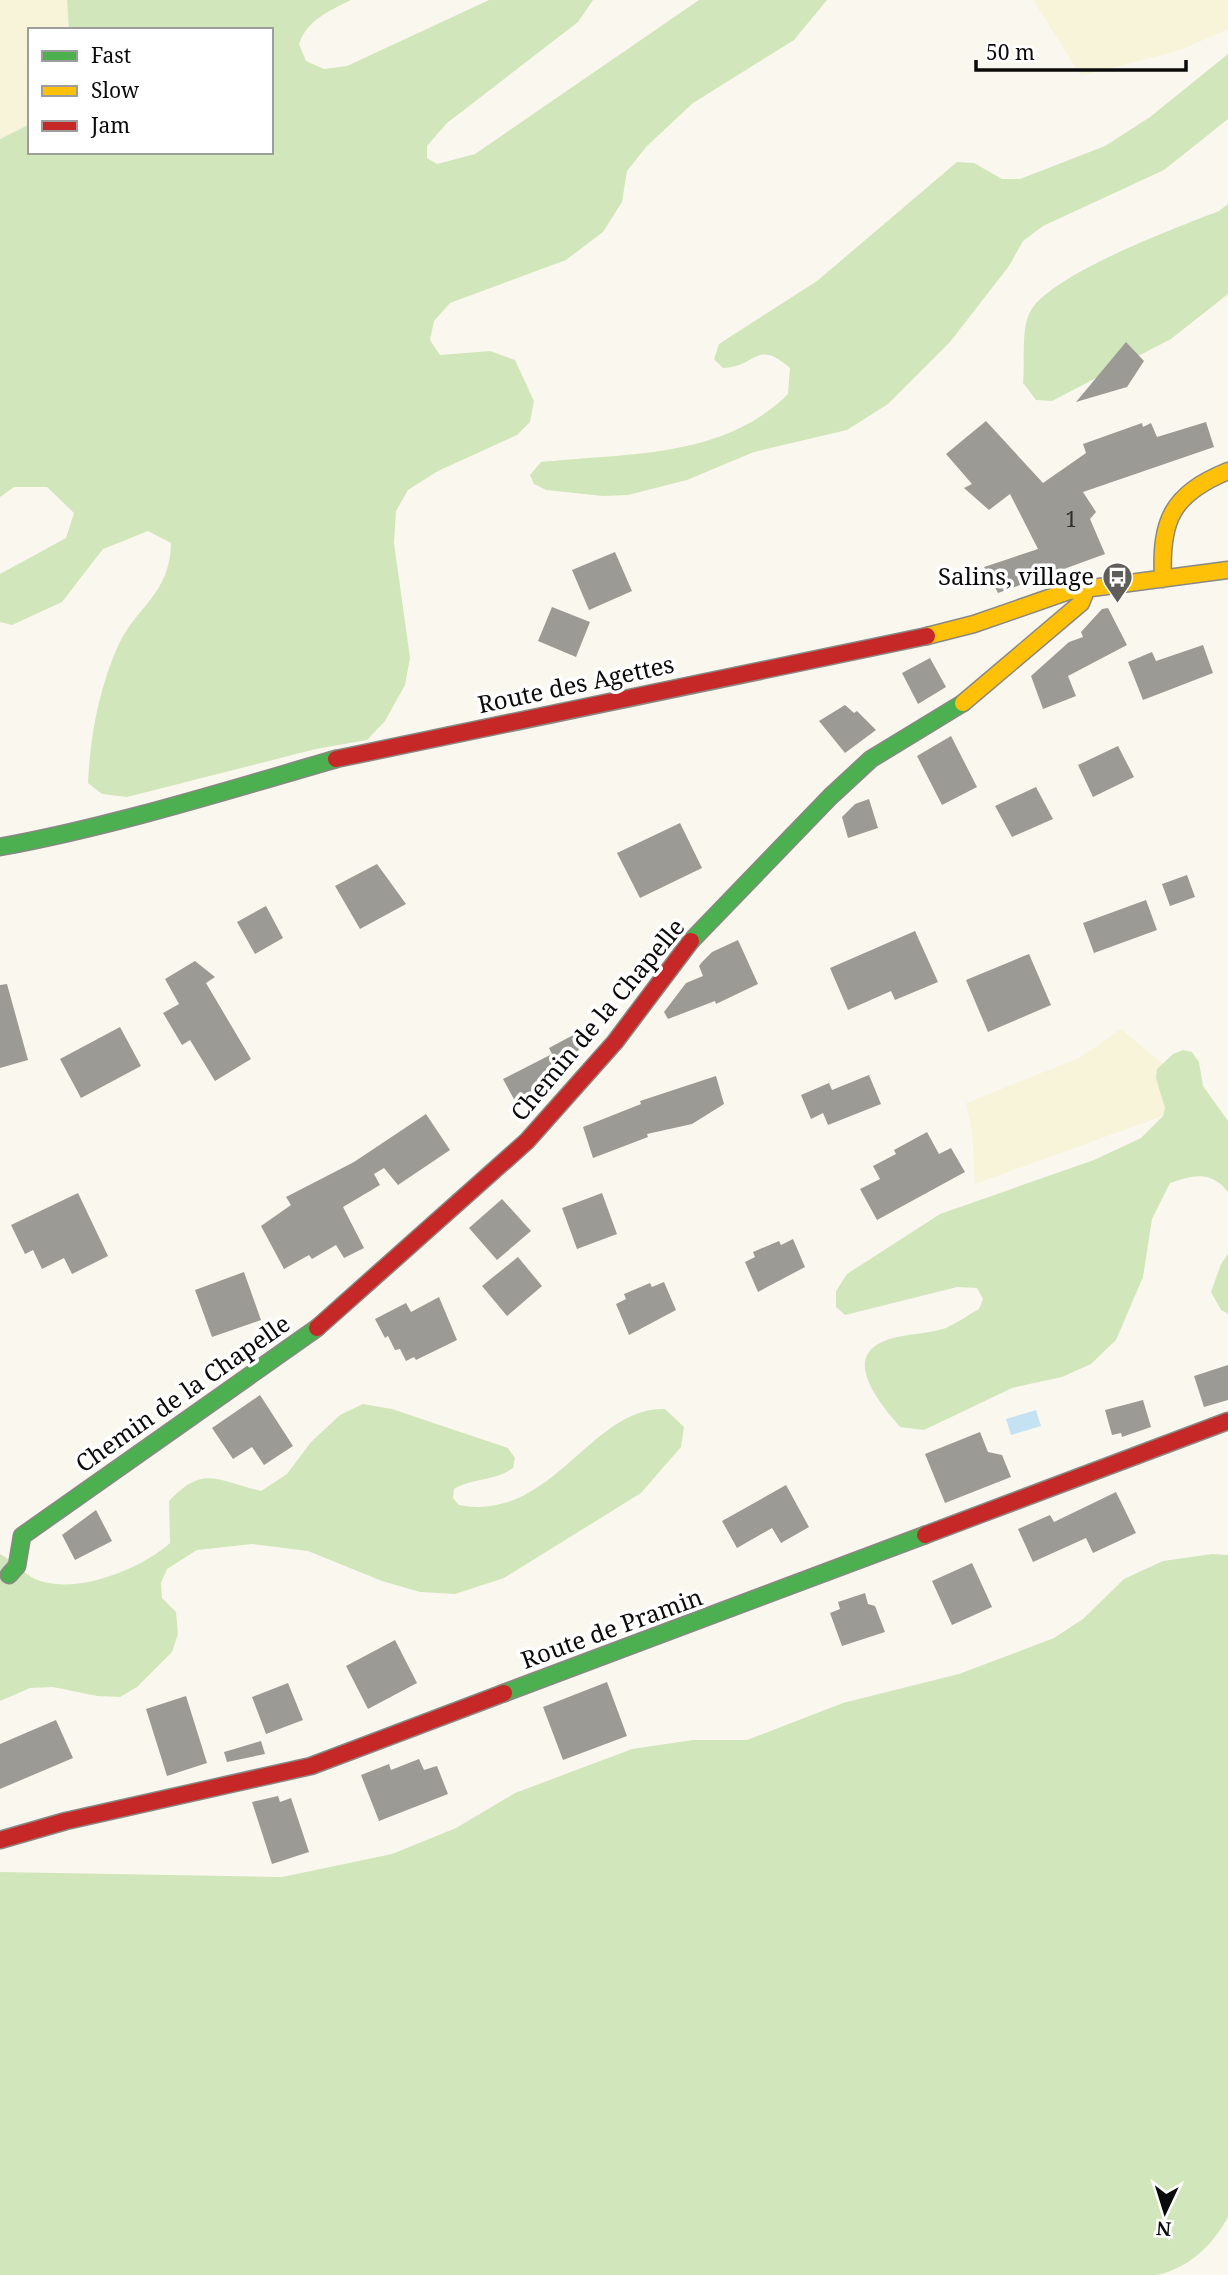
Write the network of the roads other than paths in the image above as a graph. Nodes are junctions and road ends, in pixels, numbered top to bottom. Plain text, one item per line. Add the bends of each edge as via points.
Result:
1 (1228, 471) edge
2 (1228, 570) edge
3 (1163, 579) junction
4 (1087, 588) junction
5 (0, 847) edge
6 (1228, 1420) edge
7 (9, 1575) dead end
8 (0, 1840) edge

1 - 3 street via 1189,490 1167,519 1162,540
2 - 3 street, Route des Agettes
3 - 4 street, Route des Agettes
4 - 5 street, Route des Agettes via 946,632 355,753 92,828
4 - 7 street, Chemin de la Chapelle via 1081,603 1005,671 974,696 871,759 830,797 685,948 615,1042 527,1141 321,1325 22,1536 17,1566
6 - 8 street, Route de Pramin via 311,1766

